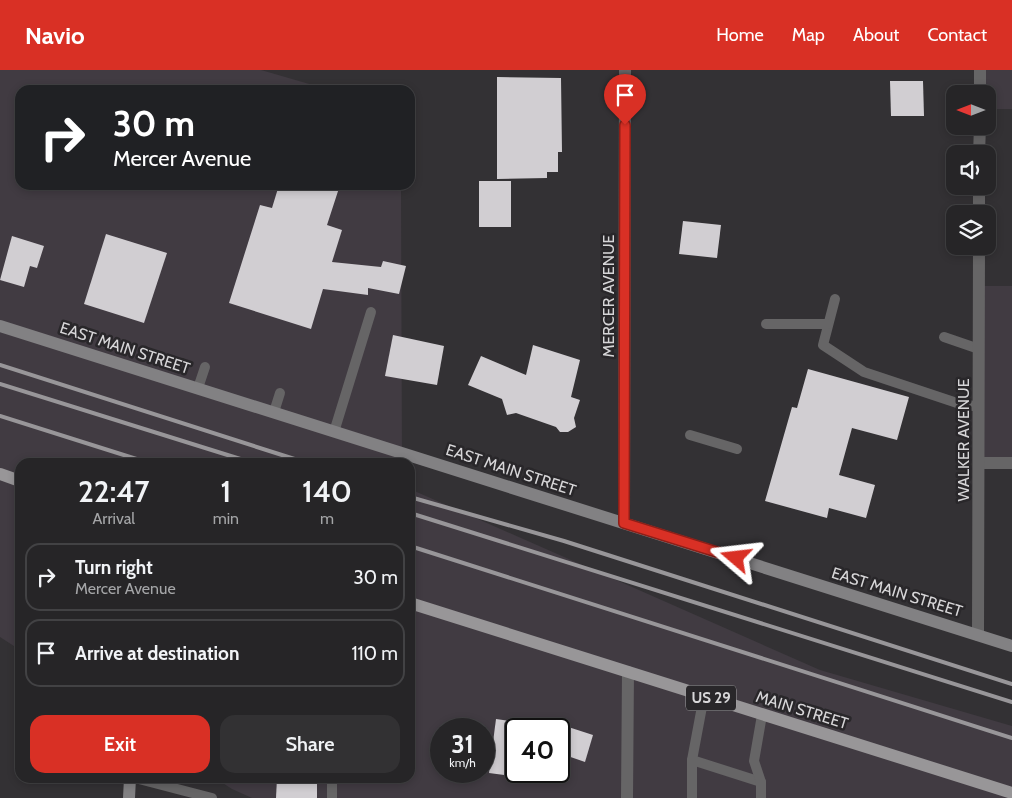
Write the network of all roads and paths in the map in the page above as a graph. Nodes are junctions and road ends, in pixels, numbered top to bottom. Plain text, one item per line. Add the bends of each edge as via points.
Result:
1 (625, 70) edge
2 (980, 70) edge
3 (980, 85) edge
4 (979, 255) edge
5 (834, 298) dead end
6 (371, 312) dead end
7 (766, 324) dead end
8 (828, 324) junction
9 (0, 326) edge
10 (944, 337) dead end
11 (979, 349) junction
12 (205, 367) dead end
13 (198, 388) junction
14 (280, 393) dead end
15 (979, 407) junction
16 (274, 412) junction
17 (334, 432) junction
18 (690, 436) dead end
19 (737, 449) dead end
20 (979, 463) junction
21 (1012, 464) edge
22 (0, 474) edge
23 (15, 478) edge
24 (624, 523) junction
25 (415, 606) edge
26 (978, 635) junction
27 (1012, 646) edge
28 (628, 672) junction
29 (704, 696) junction
30 (762, 715) junction
31 (692, 760) junction
32 (761, 782) junction
33 (130, 783) edge
34 (154, 783) edge
35 (332, 783) edge
36 (1012, 793) edge
37 (129, 798) edge
38 (212, 798) edge
39 (332, 798) edge
40 (627, 798) edge
41 (692, 798) edge
42 (761, 798) edge

1 - 24 street, MERCER AVENUE
2 - 3 street
4 - 11 street, WALKER AVENUE
5 - 8 lane
6 - 17 lane
7 - 8 lane
8 - 15 lane via 823,345 864,372
9 - 13 street, EAST MAIN STREET
10 - 11 lane
11 - 15 street, WALKER AVENUE
12 - 13 lane
13 - 16 street, EAST MAIN STREET
14 - 16 lane
15 - 20 street, WALKER AVENUE
16 - 17 street, EAST MAIN STREET
17 - 24 street, EAST MAIN STREET
18 - 19 lane
20 - 21 street
20 - 26 street, WALKER AVENUE
22 - 23 main road
24 - 26 street, EAST MAIN STREET
25 - 28 main road, MAIN STREET / US 29
26 - 27 street, EAST MAIN STREET
28 - 29 main road, MAIN STREET / US 29
28 - 40 street
29 - 30 main road, MAIN STREET / US 29
29 - 31 lane
30 - 32 lane via 754,760
30 - 36 main road, MAIN STREET / US 29
31 - 32 lane
31 - 41 lane
32 - 42 lane
33 - 37 street
34 - 38 lane
35 - 39 lane

